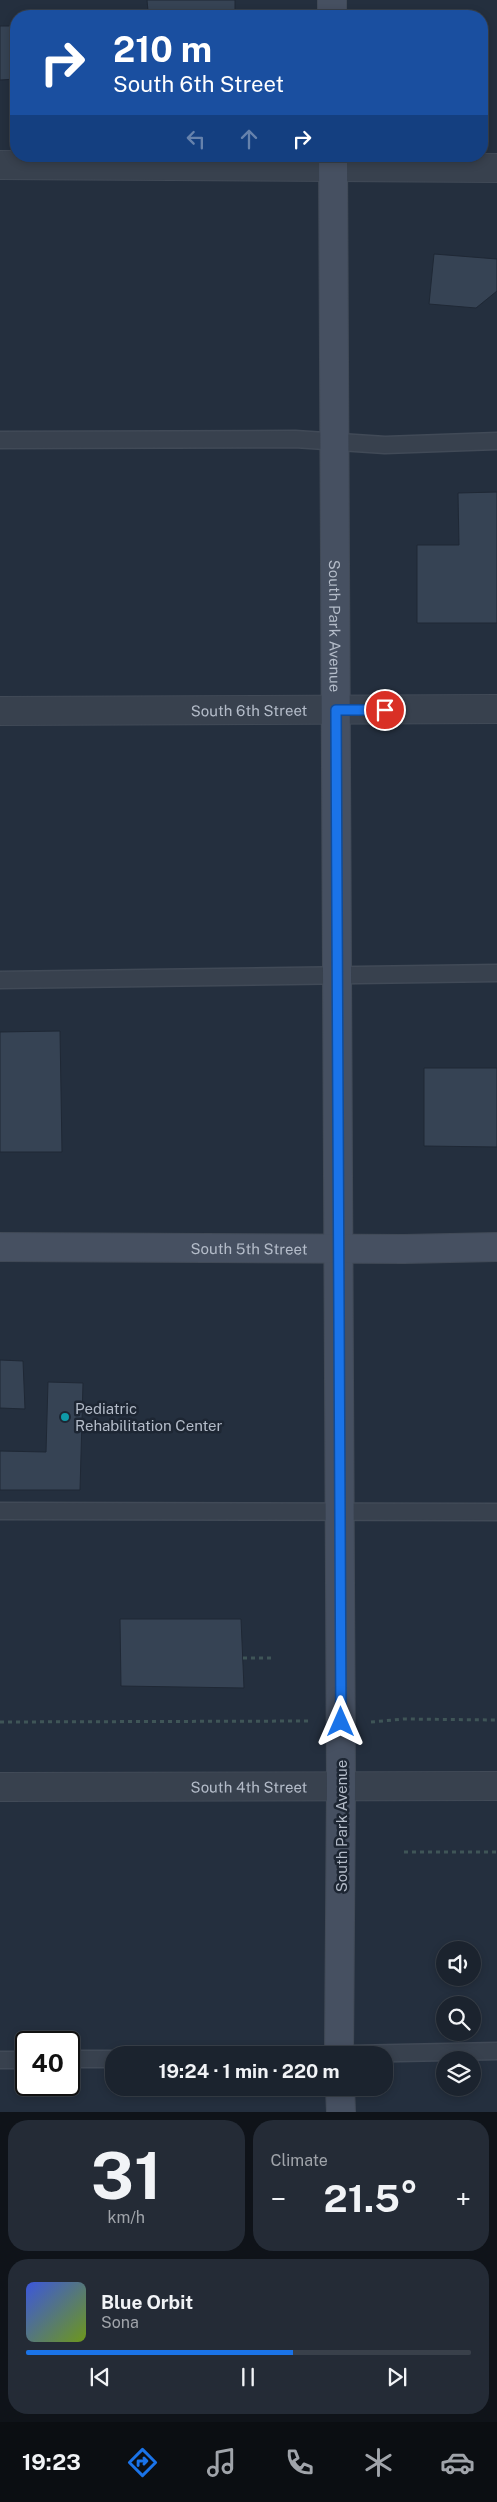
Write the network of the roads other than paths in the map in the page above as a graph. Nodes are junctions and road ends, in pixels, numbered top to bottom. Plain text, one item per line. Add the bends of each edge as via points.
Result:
1 (333, 162) edge
2 (0, 166) edge
3 (497, 168) edge
4 (0, 440) edge
5 (497, 441) edge
6 (334, 443) junction
7 (497, 709) edge
8 (336, 710) junction
9 (0, 711) edge
10 (497, 973) edge
11 (337, 975) junction
12 (0, 980) edge
13 (0, 1247) edge
14 (337, 1247) junction
15 (497, 1247) edge
16 (0, 1511) edge
17 (340, 1511) junction
18 (497, 1512) edge
19 (342, 1786) junction
20 (497, 1786) edge
21 (0, 1787) edge
22 (339, 2046) edge
23 (497, 2051) edge
24 (393, 2053) edge
25 (80, 2059) edge
26 (105, 2059) edge
27 (0, 2060) edge
28 (15, 2060) edge
29 (340, 2096) edge
30 (341, 2112) edge

1 - 2 street
1 - 3 street
1 - 6 street, South Park Avenue
4 - 6 lane via 295,439
5 - 6 lane via 386,445
6 - 8 street, South Park Avenue
7 - 8 street, South 6th Street
8 - 9 street, South 6th Street
8 - 11 street, South Park Avenue
10 - 11 lane
11 - 12 lane
11 - 14 street, South Park Avenue
13 - 14 street, South 5th Street
14 - 15 street, South 5th Street
14 - 17 street, South Park Avenue
16 - 17 lane
17 - 18 lane
17 - 19 street, South Park Avenue
19 - 20 street, South 4th Street
19 - 21 street, South 4th Street
19 - 22 street, South Park Avenue
23 - 24 lane
25 - 26 lane
27 - 28 lane
29 - 30 street

